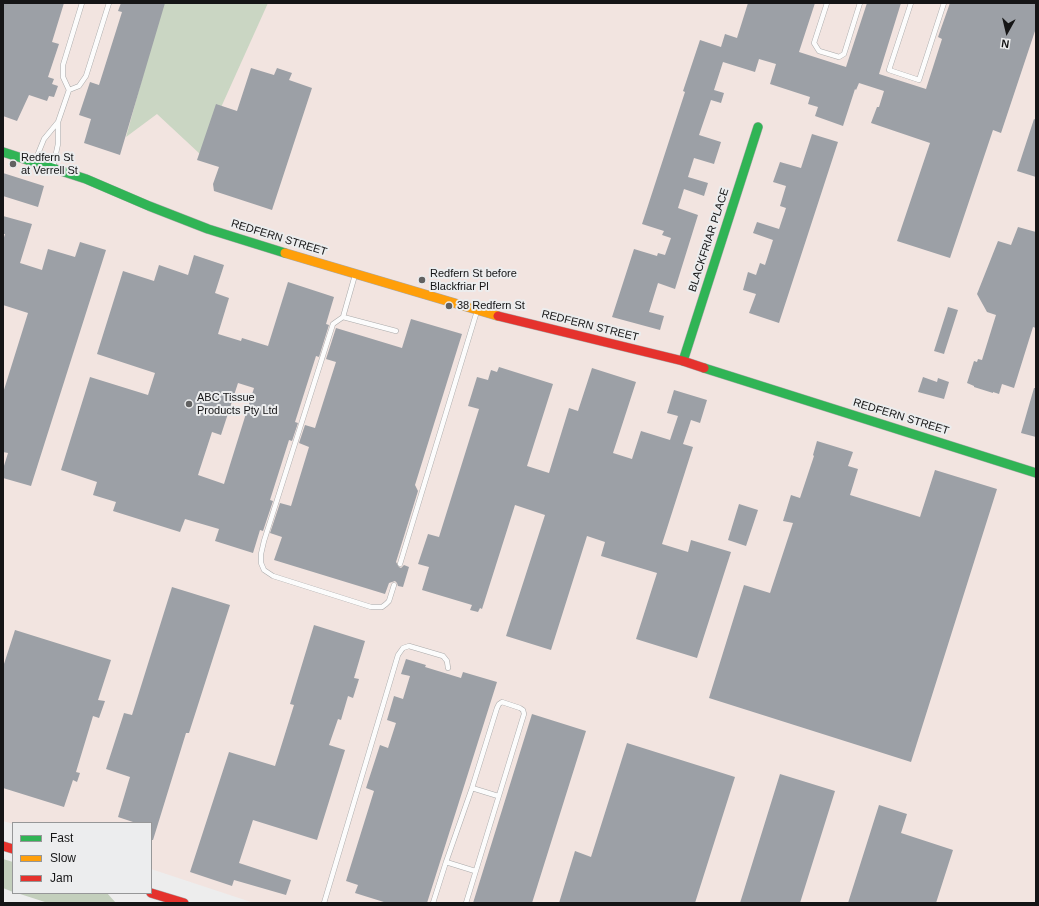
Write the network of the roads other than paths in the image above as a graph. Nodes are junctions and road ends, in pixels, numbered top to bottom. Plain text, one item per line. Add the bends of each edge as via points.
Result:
1 (82, 3) edge
2 (109, 3) edge
3 (827, 3) edge
4 (860, 3) edge
5 (911, 3) edge
6 (944, 3) edge
7 (69, 90) junction
8 (58, 122) junction
9 (758, 127) dead end
10 (3, 152) edge
11 (35, 162) junction
12 (53, 168) junction
13 (356, 274) junction
14 (478, 310) junction
15 (343, 316) junction
16 (396, 330) dead end
17 (683, 361) junction
18 (1036, 473) edge
19 (400, 564) dead end
20 (394, 585) dead end
21 (448, 668) dead end
22 (472, 788) junction
23 (498, 796) junction
24 (446, 862) junction
25 (476, 871) junction
26 (152, 893) edge
27 (184, 903) edge
28 (324, 903) edge
29 (433, 903) edge
30 (466, 903) edge

1 - 7 lane via 63,65 63,77
2 - 7 lane via 86,76 79,86
3 - 4 lane via 814,43 819,51 839,57 844,54
5 - 6 lane via 890,70 919,80
7 - 8 lane
8 - 11 lane via 44,140
8 - 12 lane via 58,144
9 - 17 street, BLACKFRIAR PLACE
10 - 11 street, REDFERN STREET
11 - 12 street, REDFERN STREET
12 - 13 street, REDFERN STREET via 86,178 208,229
13 - 14 street, REDFERN STREET
13 - 15 lane
14 - 17 street, REDFERN STREET
14 - 19 lane
15 - 16 lane
15 - 20 lane via 333,324 264,541 261,563 264,570 273,576 371,607 386,604
17 - 18 street, REDFERN STREET
21 - 28 lane via 443,656 409,646 403,648 398,655
22 - 23 lane
22 - 23 lane via 497,708 502,702 507,703 523,710 524,714
22 - 24 lane
23 - 25 lane
24 - 25 lane
24 - 29 lane
25 - 30 lane
26 - 27 street

